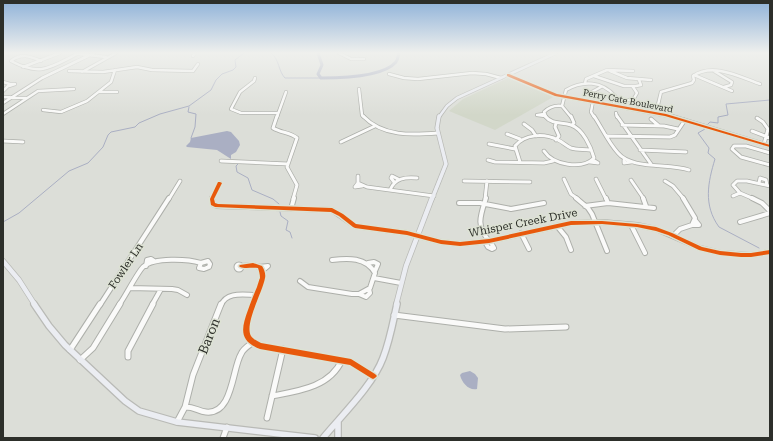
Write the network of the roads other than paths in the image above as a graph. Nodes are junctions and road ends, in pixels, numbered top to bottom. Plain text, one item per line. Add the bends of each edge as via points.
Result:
1 (39, 74) edge
2 (50, 74) edge
3 (114, 74) edge
4 (389, 74) dead end
5 (452, 74) edge
6 (486, 74) edge
7 (509, 74) joint
8 (600, 74) edge
9 (616, 74) edge
10 (698, 74) edge
11 (718, 74) edge
12 (732, 74) edge
13 (694, 75) junction
14 (45, 76) junction
15 (594, 76) junction
16 (255, 78) dead end
17 (501, 78) junction
18 (639, 80) junction
19 (651, 80) dead end
20 (3, 82) edge
21 (585, 83) junction
22 (760, 84) dead end
23 (45, 86) dead end
24 (601, 87) junction
25 (633, 87) junction
26 (724, 87) junction
27 (74, 89) dead end
28 (360, 89) dead end
29 (44, 90) junction
30 (3, 91) edge
31 (732, 91) dead end
32 (99, 92) junction
33 (117, 92) dead end
34 (286, 92) dead end
35 (590, 95) dead end
36 (564, 96) junction
37 (3, 97) edge
38 (11, 98) junction
39 (27, 98) junction
40 (615, 100) junction
41 (593, 102) junction
42 (3, 103) edge
43 (614, 105) junction
44 (562, 106) junction
45 (43, 110) dead end
46 (655, 112) junction
47 (277, 113) junction
48 (616, 113) dead end
49 (3, 114) edge
50 (757, 118) dead end
51 (651, 119) dead end
52 (685, 120) junction
53 (556, 123) junction
54 (524, 124) dead end
55 (572, 125) junction
56 (622, 125) junction
57 (658, 125) junction
58 (375, 126) junction
59 (678, 129) junction
60 (752, 132) dead end
61 (438, 133) junction
62 (507, 134) dead end
63 (536, 136) junction
64 (607, 136) junction
65 (631, 137) junction
66 (768, 138) edge
67 (520, 140) junction
68 (556, 140) junction
69 (3, 141) edge
70 (23, 142) dead end
71 (341, 142) dead end
72 (489, 144) dead end
73 (764, 144) junction
74 (770, 145) edge
75 (515, 149) junction
76 (590, 150) junction
77 (640, 150) junction
78 (544, 151) dead end
79 (686, 152) dead end
80 (770, 153) edge
81 (488, 160) dead end
82 (221, 161) dead end
83 (552, 161) junction
84 (520, 162) junction
85 (288, 164) junction
86 (651, 164) junction
87 (770, 165) edge
88 (689, 170) dead end
89 (358, 176) dead end
90 (417, 178) dead end
91 (564, 179) dead end
92 (596, 179) dead end
93 (631, 180) dead end
94 (180, 181) dead end
95 (464, 181) dead end
96 (487, 181) junction
97 (665, 181) dead end
98 (530, 182) dead end
99 (220, 183) dead end
100 (768, 186) edge
101 (390, 190) junction
102 (740, 193) junction
103 (434, 196) junction
104 (733, 196) dead end
105 (459, 203) dead end
106 (544, 203) dead end
107 (608, 203) junction
108 (484, 204) junction
109 (585, 206) junction
110 (646, 206) junction
111 (654, 208) dead end
112 (291, 209) junction
113 (770, 212) edge
114 (594, 222) junction
115 (740, 222) dead end
116 (631, 225) junction
117 (557, 226) junction
118 (521, 233) junction
119 (674, 235) junction
120 (418, 236) junction
121 (488, 241) junction
122 (529, 249) dead end
123 (571, 250) dead end
124 (607, 251) dead end
125 (770, 252) edge
126 (645, 253) dead end
127 (332, 260) dead end
128 (3, 261) edge
129 (201, 263) dead end
130 (242, 266) dead end
131 (374, 278) junction
132 (300, 281) dead end
133 (401, 283) junction
134 (130, 288) junction
135 (162, 289) junction
136 (187, 295) dead end
137 (257, 295) junction
138 (394, 315) junction
139 (566, 327) dead end
140 (252, 343) junction
141 (283, 349) junction
142 (70, 350) junction
143 (128, 357) dead end
144 (80, 360) junction
145 (342, 360) junction
146 (373, 376) junction
147 (272, 396) junction
148 (185, 407) junction
149 (267, 418) dead end
150 (338, 420) junction
151 (177, 422) junction
152 (227, 427) junction
153 (292, 436) edge
154 (223, 438) edge
155 (315, 438) edge
156 (323, 438) edge
157 (338, 438) edge

1 - 14 street
2 - 14 street
3 - 32 street via 111,82
4 - 5 street via 423,80
6 - 17 street
7 - 17 main road
7 - 36 street, Perry Cate Boulevard
8 - 15 street
9 - 18 street
10 - 13 street
11 - 26 street via 734,83
12 - 22 street
13 - 26 street
13 - 46 street via 694,80 688,84 661,92
14 - 38 street
15 - 21 street via 585,80
15 - 25 street
16 - 47 street via 240,92 230,111
17 - 61 main road via 448,104 438,117
18 - 19 street
18 - 25 street via 641,85
20 - 30 street via 9,85
21 - 24 street
21 - 36 street via 568,88
23 - 29 street
24 - 35 street
24 - 40 street via 614,91 611,92
25 - 40 street via 638,93 633,100
26 - 31 street
27 - 29 street
28 - 58 street via 362,114
29 - 39 street
32 - 33 street
32 - 45 street via 63,113
34 - 47 street
36 - 41 street, Perry Cate Boulevard
36 - 44 street
37 - 38 street
38 - 39 street
38 - 42 street
39 - 49 street
40 - 43 street
41 - 43 street, Perry Cate Boulevard
41 - 64 street via 591,112
43 - 46 street, Perry Cate Boulevard
44 - 53 street via 544,111 544,115
44 - 55 street via 572,117
46 - 52 street, Perry Cate Boulevard
47 - 85 street via 274,130 294,134 297,138
48 - 56 street
50 - 66 street via 767,126
51 - 57 street
52 - 59 street
52 - 73 street, Perry Cate Boulevard
53 - 55 street
53 - 68 street via 559,136
54 - 63 street
55 - 76 street via 578,129
56 - 57 street
56 - 65 street
57 - 59 street
58 - 61 street via 405,134
58 - 71 street
59 - 65 street via 675,135 670,137
60 - 66 street
61 - 103 main road via 446,164
62 - 67 street
63 - 67 street
63 - 68 street
64 - 65 street
64 - 86 street via 624,163
65 - 77 street
66 - 73 street
67 - 75 street
68 - 76 street via 574,148
69 - 70 street
72 - 75 street
73 - 74 street, Perry Cate Boulevard
75 - 84 street
76 - 83 street via 594,157 592,161
77 - 79 street
77 - 86 street
78 - 83 street
80 - 87 street via 742,145 734,146 732,149 741,157
81 - 84 street
82 - 85 street
83 - 84 street
85 - 112 street via 288,171 297,184
86 - 88 street via 677,165
89 - 101 street via 360,184
90 - 101 street via 398,179
91 - 109 street via 571,194
92 - 107 street
93 - 110 street
94 - 142 street, Fowler Ln
95 - 96 street
96 - 98 street
96 - 108 street via 488,189
97 - 119 street via 670,183 694,214 699,225 680,229
99 - 112 street, Whisper Creek Drive via 212,199 216,206
100 - 102 street via 743,180 734,182
101 - 103 street
102 - 104 street
102 - 113 street via 762,203
103 - 120 main road
105 - 108 street
106 - 108 street via 510,208
107 - 109 street
107 - 110 street
108 - 121 street via 480,226
109 - 114 street via 592,214
110 - 111 street
112 - 120 street, Whisper Creek Drive via 332,210 355,226
113 - 115 street
114 - 116 street, Whisper Creek Drive
114 - 117 street, Whisper Creek Drive
114 - 124 street
116 - 119 street, Whisper Creek Drive
116 - 126 street
117 - 118 street, Whisper Creek Drive
117 - 123 street via 566,237
118 - 121 street, Whisper Creek Drive
118 - 122 street
119 - 125 street, Whisper Creek Drive via 692,245 714,252
120 - 121 street, Whisper Creek Drive via 451,244
120 - 133 main road
127 - 131 street via 343,258 374,262 378,264
128 - 142 main road via 12,269 42,316
129 - 134 street via 154,261 140,271
130 - 137 street via 253,265 261,269 263,276
131 - 132 street via 370,293 366,297 308,287
131 - 133 street
133 - 138 main road
134 - 135 street
134 - 144 street via 93,348
135 - 136 street via 178,290
135 - 143 street via 128,351
137 - 140 street via 246,331
137 - 148 street, Baron via 230,295 223,300 193,374
138 - 139 street via 505,329
138 - 146 main road via 386,351
140 - 141 street
140 - 148 street via 241,354 231,382 230,396 221,408 207,412
141 - 145 street
141 - 147 street
142 - 144 main road
144 - 151 main road via 138,411
145 - 146 street via 351,362
145 - 147 street via 340,368 328,379 309,388
146 - 150 main road
147 - 149 street
148 - 151 street, Baron
150 - 156 main road
150 - 157 main road
151 - 152 main road
152 - 153 main road
152 - 154 street
153 - 155 main road

